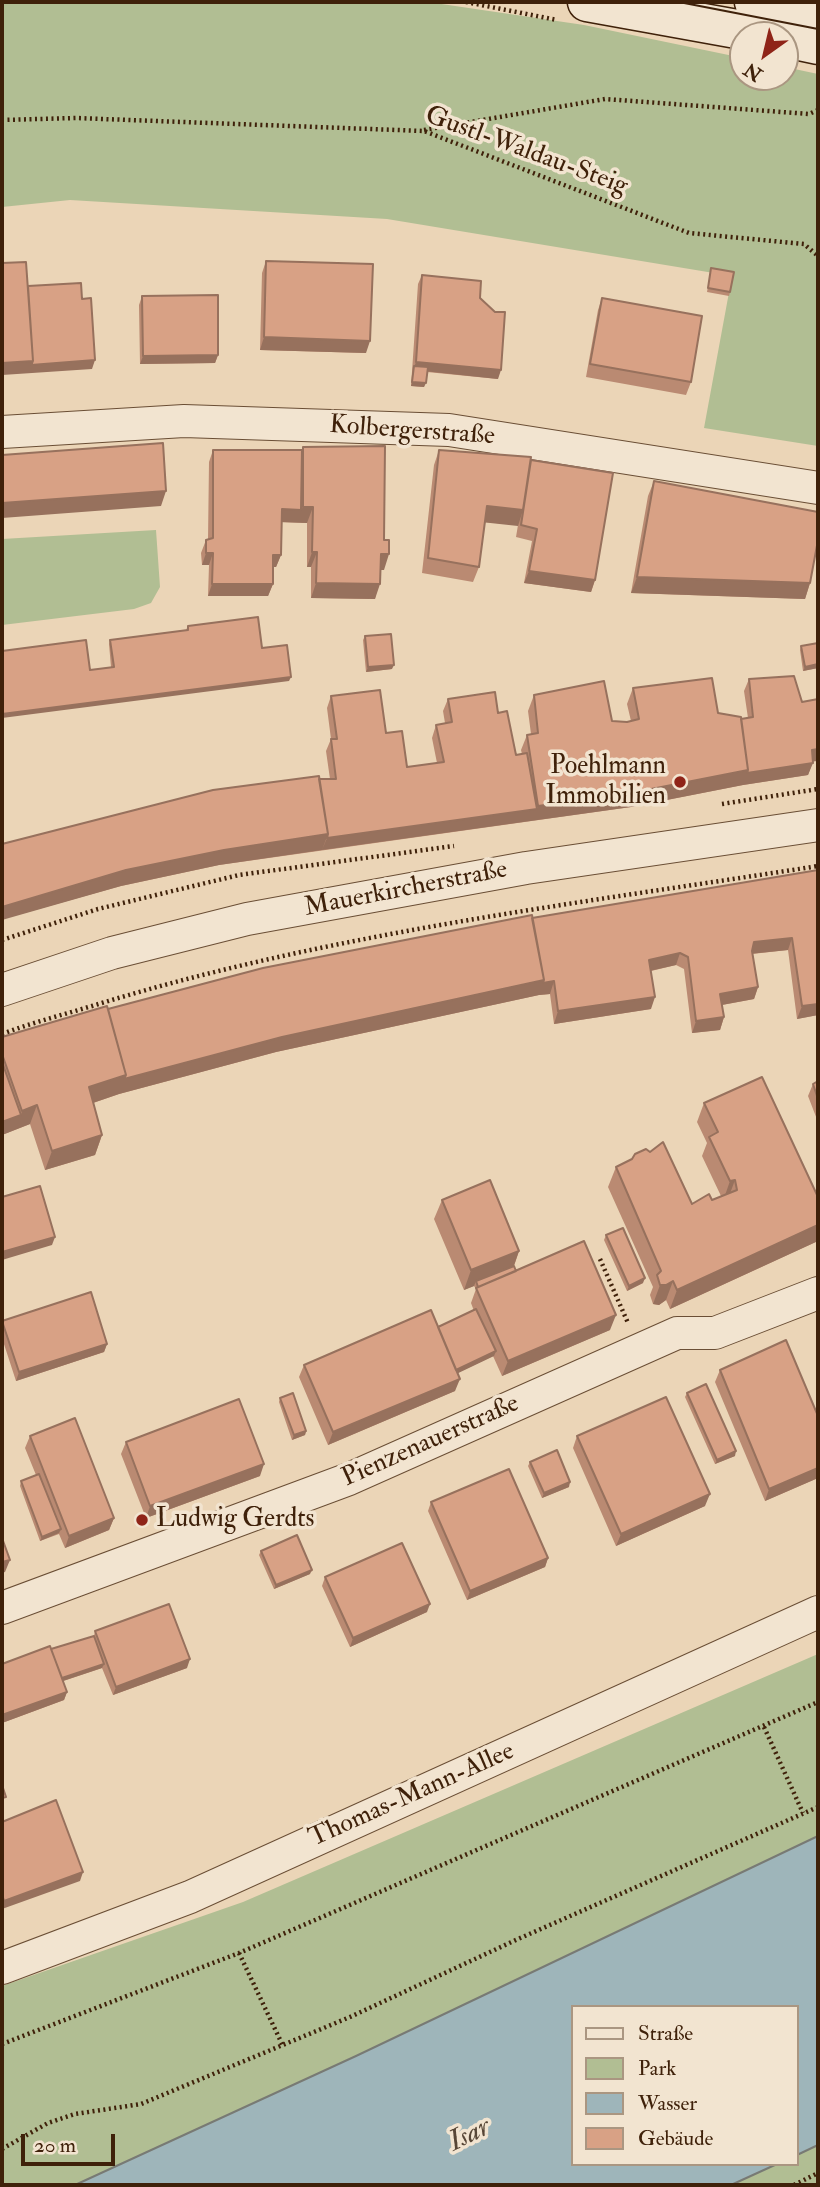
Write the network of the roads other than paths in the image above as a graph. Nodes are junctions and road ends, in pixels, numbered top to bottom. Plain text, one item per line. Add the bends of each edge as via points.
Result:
1 (587, 2) edge
2 (754, 2) edge
3 (818, 15) edge
4 (729, 28) edge
5 (799, 41) edge
6 (818, 45) edge
7 (2, 432) edge
8 (818, 488) edge
9 (818, 825) edge
10 (2, 990) edge
11 (818, 1293) edge
12 (2, 1608) edge
13 (818, 1612) edge
14 (2, 1968) edge

1 - 4 main road
2 - 3 main road
5 - 6 main road
7 - 8 street, Kolbergerstraße via 184,421 449,430
9 - 10 street, Mauerkircherstraße via 526,868 247,919 112,953
11 - 12 street, Pienzenauerstraße via 715,1333 677,1333 349,1479
13 - 14 street, Thomas-Mann-Allee via 190,1897

